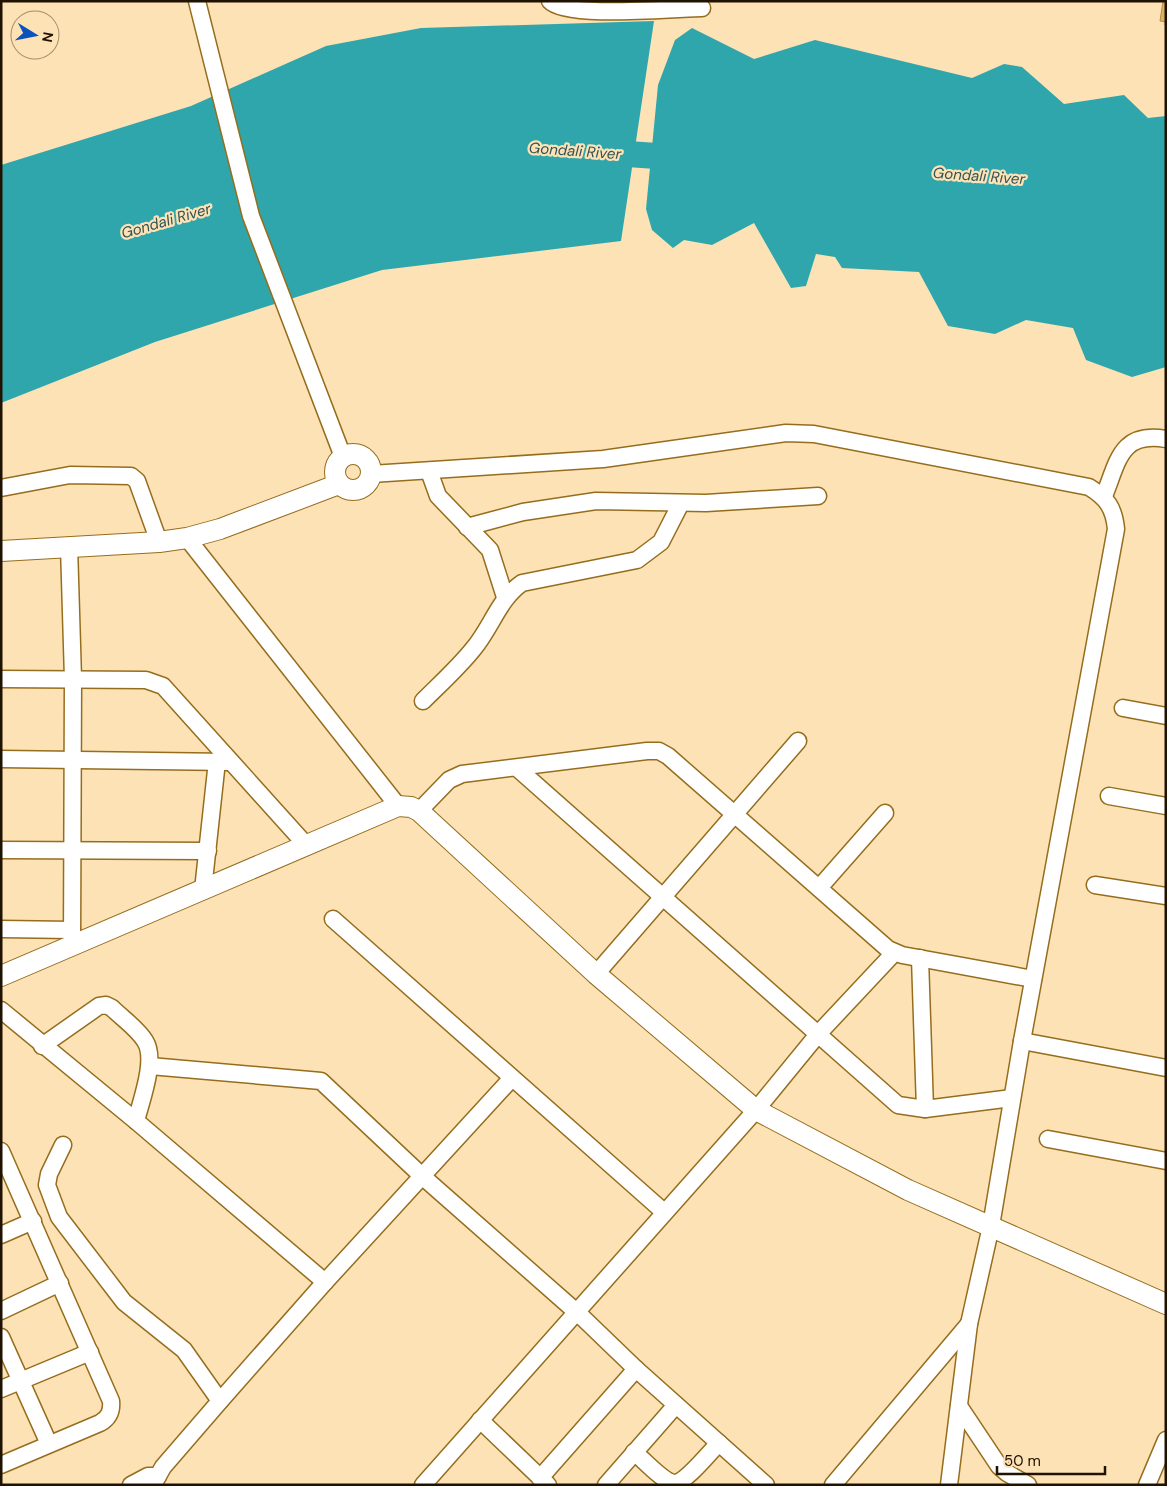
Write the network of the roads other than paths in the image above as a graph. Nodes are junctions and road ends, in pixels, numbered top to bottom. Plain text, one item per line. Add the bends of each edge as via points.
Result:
1 (196, 1) edge
2 (550, 1) edge
3 (702, 8) dead end
4 (1166, 439) edge
5 (343, 457) junction
6 (429, 470) junction
7 (371, 474) junction
8 (339, 484) junction
9 (1, 488) edge
10 (818, 496) dead end
11 (1104, 496) junction
12 (681, 503) junction
13 (467, 527) junction
14 (187, 538) junction
15 (159, 542) junction
16 (69, 546) junction
17 (1, 551) edge
18 (506, 597) junction
19 (1, 679) edge
20 (73, 679) junction
21 (423, 702) dead end
22 (1123, 708) dead end
23 (1166, 716) edge
24 (798, 741) dead end
25 (1, 759) edge
26 (72, 759) junction
27 (224, 762) junction
28 (517, 768) junction
29 (1109, 796) dead end
30 (398, 806) junction
31 (1166, 806) edge
32 (419, 812) junction
33 (885, 813) dead end
34 (735, 814) junction
35 (307, 846) junction
36 (1, 850) edge
37 (72, 850) junction
38 (208, 851) junction
39 (1095, 885) dead end
40 (819, 888) junction
41 (203, 890) junction
42 (664, 896) junction
43 (1166, 896) edge
44 (333, 919) dead end
45 (1, 929) edge
46 (72, 938) junction
47 (894, 953) junction
48 (920, 958) junction
49 (596, 974) junction
50 (1, 976) edge
51 (1033, 979) junction
52 (1, 1010) edge
53 (818, 1033) junction
54 (1022, 1041) junction
55 (42, 1046) junction
56 (150, 1066) junction
57 (1166, 1068) edge
58 (512, 1078) junction
59 (1012, 1098) junction
60 (926, 1109) junction
61 (756, 1110) junction
62 (136, 1121) junction
63 (1048, 1138) dead end
64 (63, 1145) dead end
65 (2, 1154) edge
66 (1166, 1161) edge
67 (422, 1176) junction
68 (664, 1212) junction
69 (33, 1221) junction
70 (991, 1226) junction
71 (1, 1235) edge
72 (325, 1282) junction
73 (60, 1283) junction
74 (1166, 1304) edge
75 (1, 1311) edge
76 (575, 1311) junction
77 (969, 1324) junction
78 (1, 1337) edge
79 (90, 1352) junction
80 (636, 1369) junction
81 (21, 1381) junction
82 (1, 1389) edge
83 (220, 1401) junction
84 (676, 1405) junction
85 (959, 1406) junction
86 (480, 1420) junction
87 (1166, 1440) edge
88 (719, 1443) junction
89 (49, 1444) junction
90 (634, 1452) junction
91 (1, 1465) edge
92 (161, 1478) edge
93 (544, 1481) edge
94 (131, 1485) edge
95 (423, 1485) edge
96 (606, 1485) edge
97 (766, 1485) edge
98 (832, 1485) edge
99 (949, 1485) edge
100 (1028, 1485) edge
101 (1146, 1485) edge

1 - 5 street via 252,216
2 - 3 street via 558,8 579,11
4 - 11 street via 1152,437 1132,441 1123,451
5 - 7 main road via 355,454 365,459
5 - 8 main road via 336,466
6 - 7 street
6 - 11 street via 627,457 786,433 814,434 1089,487
6 - 13 street via 438,496
7 - 8 main road via 366,485 356,490
8 - 14 main road via 220,529
9 - 15 street via 70,475 131,476 137,481
10 - 12 street
11 - 51 street via 1114,511 1116,529
12 - 13 street via 596,501 523,512
12 - 18 street via 668,533 637,560 522,582
13 - 18 street via 490,550
14 - 15 main road
14 - 30 street
15 - 16 main road
16 - 17 main road
16 - 20 street
18 - 21 street via 475,647
19 - 20 street
20 - 26 street
20 - 27 street via 156,682 164,686
22 - 23 street
24 - 34 street
25 - 26 street
26 - 27 street
26 - 37 street
27 - 35 street
27 - 38 street
28 - 32 street via 462,774 449,780
28 - 34 street via 659,751
28 - 42 street
29 - 31 street
30 - 32 main road via 411,807
30 - 35 main road
32 - 49 main road
33 - 40 street
34 - 40 street
34 - 42 street
35 - 41 main road
36 - 37 street
37 - 38 street
37 - 46 street
38 - 41 street
39 - 43 street
40 - 47 street
41 - 46 main road
42 - 49 street
42 - 53 street
44 - 58 street
45 - 46 street
46 - 50 main road
47 - 48 street
47 - 53 street
48 - 51 street
48 - 60 street
49 - 61 main road
51 - 54 street
52 - 55 street
53 - 60 street via 898,1105
53 - 61 street
54 - 57 street
54 - 59 street
55 - 56 street via 99,1006 106,1005 145,1040
55 - 62 street
56 - 62 street
56 - 67 street via 321,1081
58 - 67 street
58 - 68 street
59 - 60 street
59 - 70 street
61 - 68 street
61 - 70 main road via 908,1190
62 - 72 street
63 - 66 street
64 - 83 street via 49,1174 48,1185 59,1217 124,1302 184,1350
65 - 69 street
67 - 72 street
67 - 76 street
68 - 76 street
69 - 71 street
69 - 73 street
70 - 74 main road
70 - 77 street
72 - 83 street
73 - 75 street
73 - 79 street
76 - 80 street
76 - 86 street
77 - 85 street
77 - 98 street
78 - 81 street
79 - 81 street
79 - 89 street via 111,1400 109,1415 100,1423
80 - 84 street
80 - 93 street
81 - 82 street
81 - 89 street
83 - 92 street
84 - 88 street
84 - 90 street
85 - 99 street
85 - 100 street via 1000,1466
86 - 93 street
86 - 95 street
87 - 101 street
88 - 90 street via 684,1480 675,1483 666,1480
88 - 97 street
89 - 91 street
90 - 96 street
92 - 94 street via 143,1478

